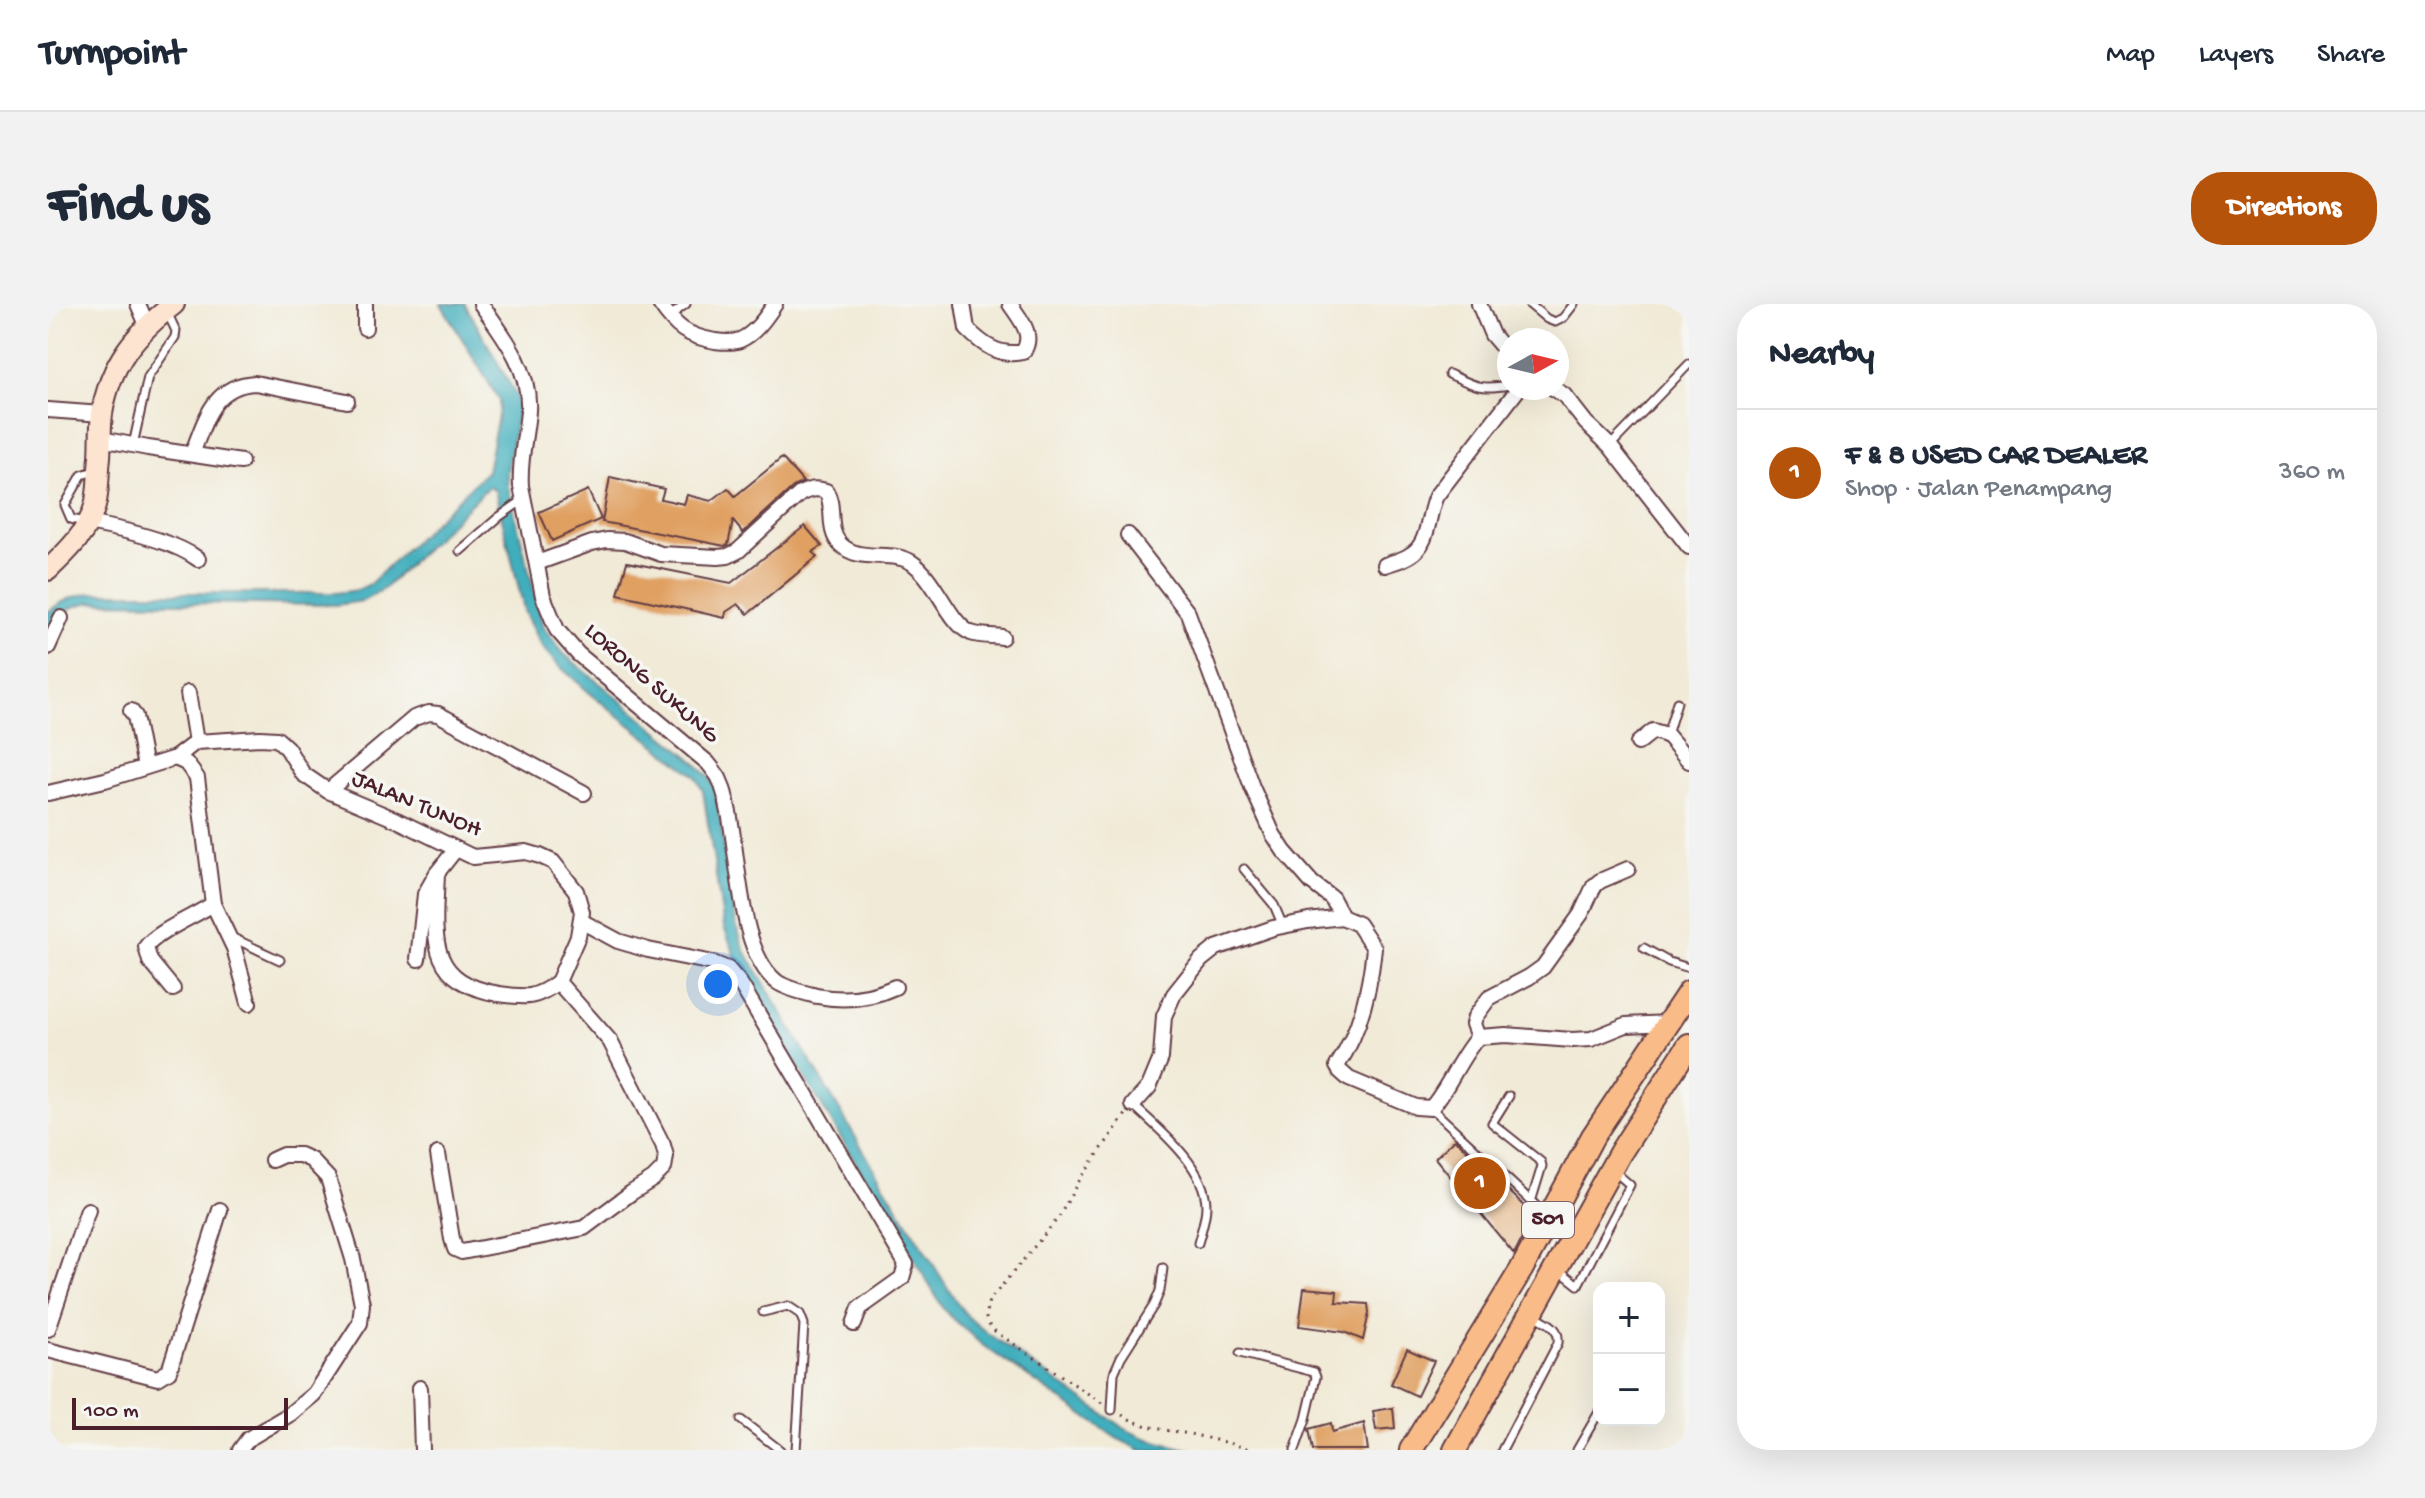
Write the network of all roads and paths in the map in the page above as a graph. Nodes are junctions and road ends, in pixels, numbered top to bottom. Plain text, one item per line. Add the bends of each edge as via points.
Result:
1 (138, 304) edge
2 (365, 304) edge
3 (481, 304) edge
4 (660, 304) edge
5 (686, 304) edge
6 (775, 304) edge
7 (963, 304) edge
8 (1010, 304) edge
9 (1479, 304) edge
10 (1529, 304) edge
11 (1574, 304) edge
12 (170, 307) edge
13 (669, 317) junction
14 (147, 325) junction
15 (365, 328) dead end
16 (1497, 341) edge
17 (1689, 364) edge
18 (1449, 374) dead end
19 (1497, 387) edge
20 (1510, 400) edge
21 (1568, 400) edge
22 (347, 401) dead end
23 (48, 410) edge
24 (102, 414) junction
25 (101, 439) junction
26 (133, 445) junction
27 (1610, 446) junction
28 (192, 454) junction
29 (241, 462) dead end
30 (519, 503) junction
31 (88, 523) junction
32 (1128, 535) dead end
33 (1687, 539) edge
34 (460, 551) dead end
35 (198, 559) dead end
36 (537, 563) junction
37 (1385, 565) dead end
38 (48, 570) edge
39 (61, 618) dead end
40 (1002, 637) dead end
41 (48, 647) edge
42 (188, 693) dead end
43 (1677, 702) dead end
44 (131, 711) dead end
45 (1667, 735) junction
46 (196, 742) junction
47 (1638, 743) dead end
48 (175, 758) junction
49 (1689, 761) edge
50 (145, 767) junction
51 (328, 791) junction
52 (48, 793) edge
53 (584, 793) dead end
54 (456, 849) junction
55 (1244, 869) dead end
56 (1628, 869) dead end
57 (437, 873) junction
58 (213, 904) junction
59 (1342, 917) junction
60 (581, 921) junction
61 (1283, 926) junction
62 (229, 936) junction
63 (1644, 948) dead end
64 (418, 959) dead end
65 (280, 960) dead end
66 (1689, 968) edge
67 (558, 982) junction
68 (895, 987) dead end
69 (173, 989) dead end
70 (1689, 992) edge
71 (249, 1003) dead end
72 (1669, 1023) junction
73 (1478, 1037) junction
74 (1689, 1045) edge
75 (1509, 1096) dead end
76 (1133, 1105) junction
77 (1431, 1108) junction
78 (438, 1154) dead end
79 (272, 1160) dead end
80 (1531, 1202) junction
81 (88, 1210) dead end
82 (220, 1210) dead end
83 (1549, 1217) junction
84 (1198, 1243) dead end
85 (1163, 1268) dead end
86 (763, 1312) dead end
87 (1531, 1313) junction
88 (854, 1324) dead end
89 (48, 1329) edge
90 (48, 1350) edge
91 (1240, 1353) dead end
92 (420, 1388) dead end
93 (1112, 1410) junction
94 (741, 1420) dead end
95 (1593, 1422) edge
96 (240, 1450) edge
97 (422, 1450) edge
98 (780, 1450) edge
99 (796, 1450) edge
100 (1253, 1450) edge
101 (1295, 1450) edge
102 (1411, 1450) edge
103 (1456, 1450) edge
104 (1502, 1450) edge
105 (1577, 1450) edge

1 - 14 street
2 - 15 street
3 - 30 street, LORONG SUKUNG via 523,371 528,408
4 - 13 street
5 - 13 lane
6 - 13 street via 741,340 725,342 686,333
7 - 8 street via 967,329 995,351 1011,354 1027,347 1028,332
9 - 16 street
10 - 11 lane via 1555,322
12 - 14 main road
12 - 26 lane via 175,337 148,377
14 - 24 main road via 120,358
17 - 27 lane
18 - 19 lane via 1476,387
20 - 37 street via 1436,496 1423,543 1412,555
21 - 27 street
22 - 28 street via 241,384 220,396
23 - 24 street
24 - 25 main road
25 - 26 street
25 - 31 main road via 95,505
26 - 28 street
27 - 33 street
28 - 29 street
30 - 34 lane
30 - 36 street, LORONG SUKUNG
31 - 35 street via 173,546
31 - 38 main road
32 - 59 street via 1188,613 1273,834 1312,883 1332,898
36 - 40 street via 607,540 661,554 728,556 800,494 818,489 830,497 831,527 841,545 865,556 909,561 923,571 960,626 970,633
36 - 68 street, LORONG SUKUNG via 557,630 719,778 749,929 769,975 780,984 828,998 871,996
39 - 41 street
42 - 46 street
43 - 45 lane
44 - 50 street
45 - 47 street via 1653,731
45 - 49 street
46 - 48 street
46 - 51 street, JALAN TUNOH via 277,739 303,774
48 - 50 street
48 - 58 street via 197,778
50 - 52 street
51 - 53 street, JALAN TUNOH via 414,718 429,713
51 - 54 street, JALAN TUNOH
54 - 57 street
54 - 60 street, JALAN TUNOH via 473,857 526,852 553,862 576,891
55 - 61 lane via 1274,905
56 - 73 street via 1594,886 1543,967 1489,998 1473,1024
57 - 64 street via 425,894
57 - 67 street via 435,933 442,963 459,981 486,992 527,998
58 - 62 street
58 - 69 street via 158,934 146,947 150,961
59 - 61 street
59 - 77 street via 1358,924 1374,948 1370,985 1337,1066 1349,1079 1416,1107
60 - 67 street
60 - 88 street via 618,941 713,963 728,969 740,983 906,1264 902,1278 860,1308
61 - 76 street via 1216,948 1201,960 1174,994 1164,1016 1161,1058 1149,1087
62 - 65 lane
62 - 71 street
63 - 66 lane
67 - 78 street via 610,1041 656,1127 666,1156 664,1168 584,1228 462,1252 455,1249
70 - 72 main road, 501
72 - 73 street via 1626,1025 1591,1039
72 - 83 main road, 501 via 1593,1136
73 - 77 street
74 - 87 main road, 501
75 - 80 lane via 1492,1123 1541,1162
76 - 84 lane via 1192,1165 1202,1185 1206,1206
76 - 93 path via 1059,1217 989,1301 984,1315 996,1332
77 - 80 lane
79 - 96 street via 300,1155 328,1178 347,1234 362,1304 360,1323 314,1394
80 - 83 lane
81 - 89 street
82 - 90 street via 169,1371 158,1378
83 - 102 main road, 501
85 - 93 lane via 1154,1305 1114,1373
86 - 99 lane via 788,1306 804,1324
87 - 103 main road, 501
87 - 104 lane via 1555,1327 1558,1343
91 - 101 lane via 1314,1372
92 - 97 street
93 - 100 path via 1143,1425
94 - 98 lane
95 - 105 lane

